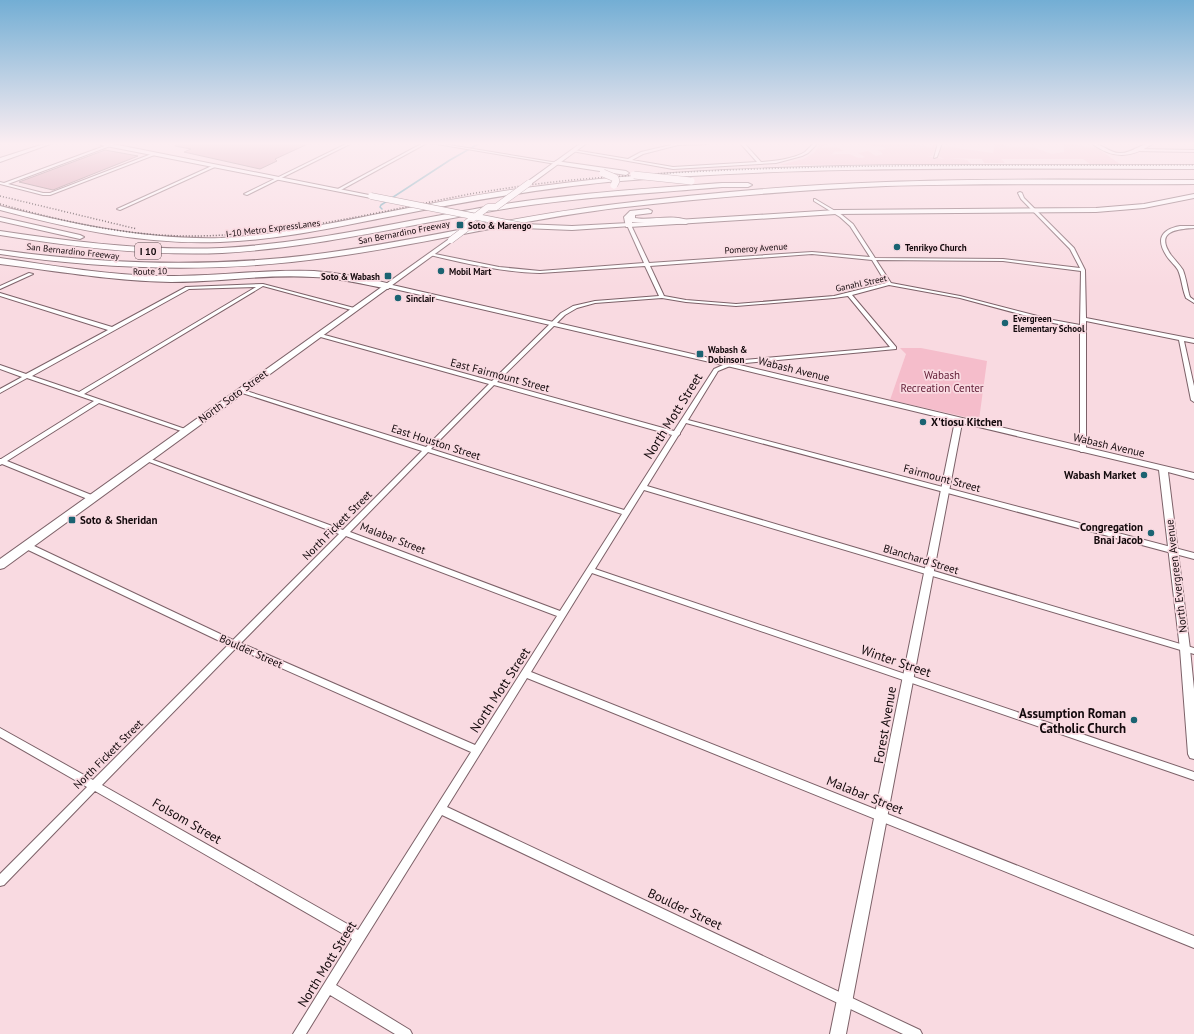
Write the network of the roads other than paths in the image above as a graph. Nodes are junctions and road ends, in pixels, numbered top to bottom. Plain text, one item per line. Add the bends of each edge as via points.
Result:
1 (37, 191) edge
2 (57, 191) edge
3 (156, 191) edge
4 (251, 191) edge
5 (345, 191) edge
6 (518, 191) edge
7 (520, 191) edge
8 (541, 191) edge
9 (585, 191) edge
10 (651, 191) edge
11 (693, 191) edge
12 (771, 191) edge
13 (815, 191) edge
14 (1020, 193) dead end
15 (246, 194) dead end
16 (1194, 196) edge
17 (815, 200) dead end
18 (496, 207) junction
19 (0, 208) edge
20 (119, 209) dead end
21 (836, 212) junction
22 (1036, 212) junction
23 (631, 214) junction
24 (475, 217) junction
25 (0, 219) edge
26 (485, 219) junction
27 (686, 222) junction
28 (629, 225) junction
29 (448, 226) dead end
30 (1194, 227) edge
31 (467, 228) junction
32 (0, 233) edge
33 (394, 236) dead end
34 (0, 243) edge
35 (296, 244) junction
36 (0, 252) edge
37 (432, 254) junction
38 (873, 259) junction
39 (299, 260) junction
40 (0, 261) edge
41 (13, 263) junction
42 (646, 264) junction
43 (1083, 270) junction
44 (32, 274) dead end
45 (889, 284) junction
46 (263, 285) junction
47 (388, 286) junction
48 (0, 288) edge
49 (0, 294) edge
50 (849, 294) junction
51 (662, 297) junction
52 (1194, 302) edge
53 (355, 309) junction
54 (1083, 319) junction
55 (553, 324) junction
56 (1083, 327) junction
57 (112, 329) junction
58 (318, 335) junction
59 (1181, 338) junction
60 (1194, 341) edge
61 (727, 364) junction
62 (0, 367) edge
63 (27, 377) junction
64 (493, 383) junction
65 (241, 391) junction
66 (0, 392) edge
67 (80, 394) junction
68 (1194, 400) edge
69 (97, 402) junction
70 (959, 420) junction
71 (686, 421) junction
72 (186, 431) junction
73 (677, 434) junction
74 (428, 450) junction
75 (1083, 450) junction
76 (146, 459) junction
77 (1, 461) edge
78 (1163, 469) junction
79 (1194, 476) edge
80 (643, 487) junction
81 (946, 490) junction
82 (92, 498) junction
83 (626, 513) junction
84 (345, 533) junction
85 (27, 546) junction
86 (1173, 550) junction
87 (1194, 556) edge
88 (0, 565) edge
89 (591, 570) junction
90 (929, 573) junction
91 (563, 615) junction
92 (234, 644) junction
93 (1190, 650) edge
94 (526, 674) junction
95 (908, 679) junction
96 (0, 732) edge
97 (477, 750) junction
98 (1194, 754) edge
99 (1194, 776) edge
100 (94, 784) junction
101 (442, 809) junction
102 (883, 816) junction
103 (0, 881) edge
104 (360, 937) junction
105 (1194, 942) edge
106 (328, 987) junction
107 (845, 1000) junction
108 (299, 1034) edge
109 (406, 1034) edge
110 (838, 1034) edge
111 (916, 1034) edge

1 - 2 street via 50,194
3 - 20 street
4 - 15 street
5 - 24 main road, bridge
6 - 18 main road, North Soto Street, bridge
7 - 19 highway, I-10 Metro ExpressLanes via 441,204 315,230 221,240 166,239 120,234 76,227
8 - 25 highway, I-10 Metro ExpressLanes via 420,212 307,236 221,244 173,245 109,240 56,232
9 - 35 highway, bridge via 473,205
10 - 35 highway, I 10 via 540,201
11 - 29 highway, San Bernardino Freeway via 562,206
12 - 39 highway, San Bernardino Freeway / I 10 via 598,208
13 - 23 highway
14 - 22 street
16 - 22 main road via 1126,208
17 - 21 street
18 - 24 main road, North Soto Street, bridge via 488,207
18 - 26 main road, North Soto Street via 498,209
21 - 22 main road
21 - 27 main road
21 - 38 street via 854,228
22 - 43 street via 1072,248
23 - 27 highway via 631,218 640,221
23 - 28 highway via 628,217
24 - 26 main road, bridge
24 - 31 main road, North Soto Street, bridge via 464,225
26 - 28 main road, bridge via 523,226 574,228
26 - 31 main road, North Soto Street via 475,227
27 - 28 main road
28 - 42 street
30 - 52 street via 1166,232 1162,240 1180,268 1188,298
31 - 37 main road, North Soto Street, bridge
32 - 35 highway, Route 10 / I 10 via 85,246 135,250 211,250
33 - 34 highway, San Bernardino Freeway via 292,252 186,258 92,255
36 - 39 highway, San Bernardino Freeway via 69,262 149,267 222,266
37 - 42 street, Pomeroy Avenue via 518,272
37 - 47 main road, North Soto Street
38 - 42 street, Pomeroy Avenue via 790,253
38 - 43 street, Pomeroy Avenue via 1003,260
38 - 45 street
39 - 41 highway, Route 10 / I 10 via 152,272 88,271
40 - 41 highway, Route 10 / I 10
41 - 47 highway via 67,273 122,278 312,274
42 - 51 street
43 - 54 street
44 - 48 street
45 - 50 street, Ganahl Street
45 - 56 street, Ganahl Street via 960,297
46 - 53 street
46 - 57 street via 188,288
46 - 67 street
47 - 53 main road, North Soto Street
47 - 55 street, Wabash Avenue
49 - 57 street
50 - 51 street, Ganahl Street via 736,305
50 - 61 street via 894,348
51 - 55 street, North Fickett Street via 583,304 568,310
53 - 58 main road, North Soto Street
54 - 56 street
54 - 59 street
55 - 61 street, Wabash Avenue
55 - 64 street, North Fickett Street
56 - 75 street
57 - 63 street
58 - 64 street, East Fairmount Street
58 - 65 main road, North Soto Street
59 - 60 street
59 - 68 street
61 - 70 street, Wabash Avenue
61 - 71 street, North Mott Street via 716,370
62 - 63 street
63 - 66 street
63 - 67 street
64 - 73 street, East Fairmount Street
64 - 74 street, North Fickett Street
65 - 72 main road, North Soto Street
65 - 74 street, East Houston Street
67 - 69 street
69 - 72 street
69 - 77 street
70 - 75 street, Wabash Avenue
70 - 81 street, Forest Avenue
71 - 73 street, North Mott Street
71 - 81 street, Fairmount Street
72 - 76 main road, North Soto Street
73 - 80 street, North Mott Street
74 - 83 street, East Houston Street
74 - 84 street, North Fickett Street
75 - 78 street, Wabash Avenue
76 - 82 main road, North Soto Street
76 - 84 street, Malabar Street
77 - 82 street
78 - 79 street, Wabash Avenue
78 - 86 street, North Evergreen Avenue
80 - 83 street, North Mott Street
80 - 90 street, Blanchard Street
81 - 86 street, Fairmount Street
81 - 90 street, Forest Avenue
82 - 85 main road, North Soto Street
83 - 89 street, North Mott Street
84 - 91 street, Malabar Street
84 - 92 street, North Fickett Street
85 - 88 main road, North Soto Street
85 - 92 street, Boulder Street
86 - 87 street, Fairmount Street
86 - 93 street, North Evergreen Avenue
89 - 91 street, North Mott Street
89 - 95 street, Winter Street
90 - 93 street, Blanchard Street
90 - 95 street, Forest Avenue
91 - 94 street, North Mott Street
92 - 97 street, Boulder Street
92 - 100 street, North Fickett Street
93 - 98 street, North Evergreen Avenue
94 - 97 street, North Mott Street
94 - 102 street, Malabar Street
95 - 99 street, Winter Street
95 - 102 street, Forest Avenue
96 - 100 street, Folsom Street
97 - 101 street, North Mott Street
100 - 103 street, North Fickett Street
100 - 104 street, Folsom Street
101 - 104 street, North Mott Street
101 - 107 street, Boulder Street
102 - 105 street, Malabar Street
102 - 107 street, Forest Avenue
104 - 106 street, North Mott Street
106 - 108 street, North Mott Street
106 - 109 street
107 - 110 street, Forest Avenue
107 - 111 street, Boulder Street

